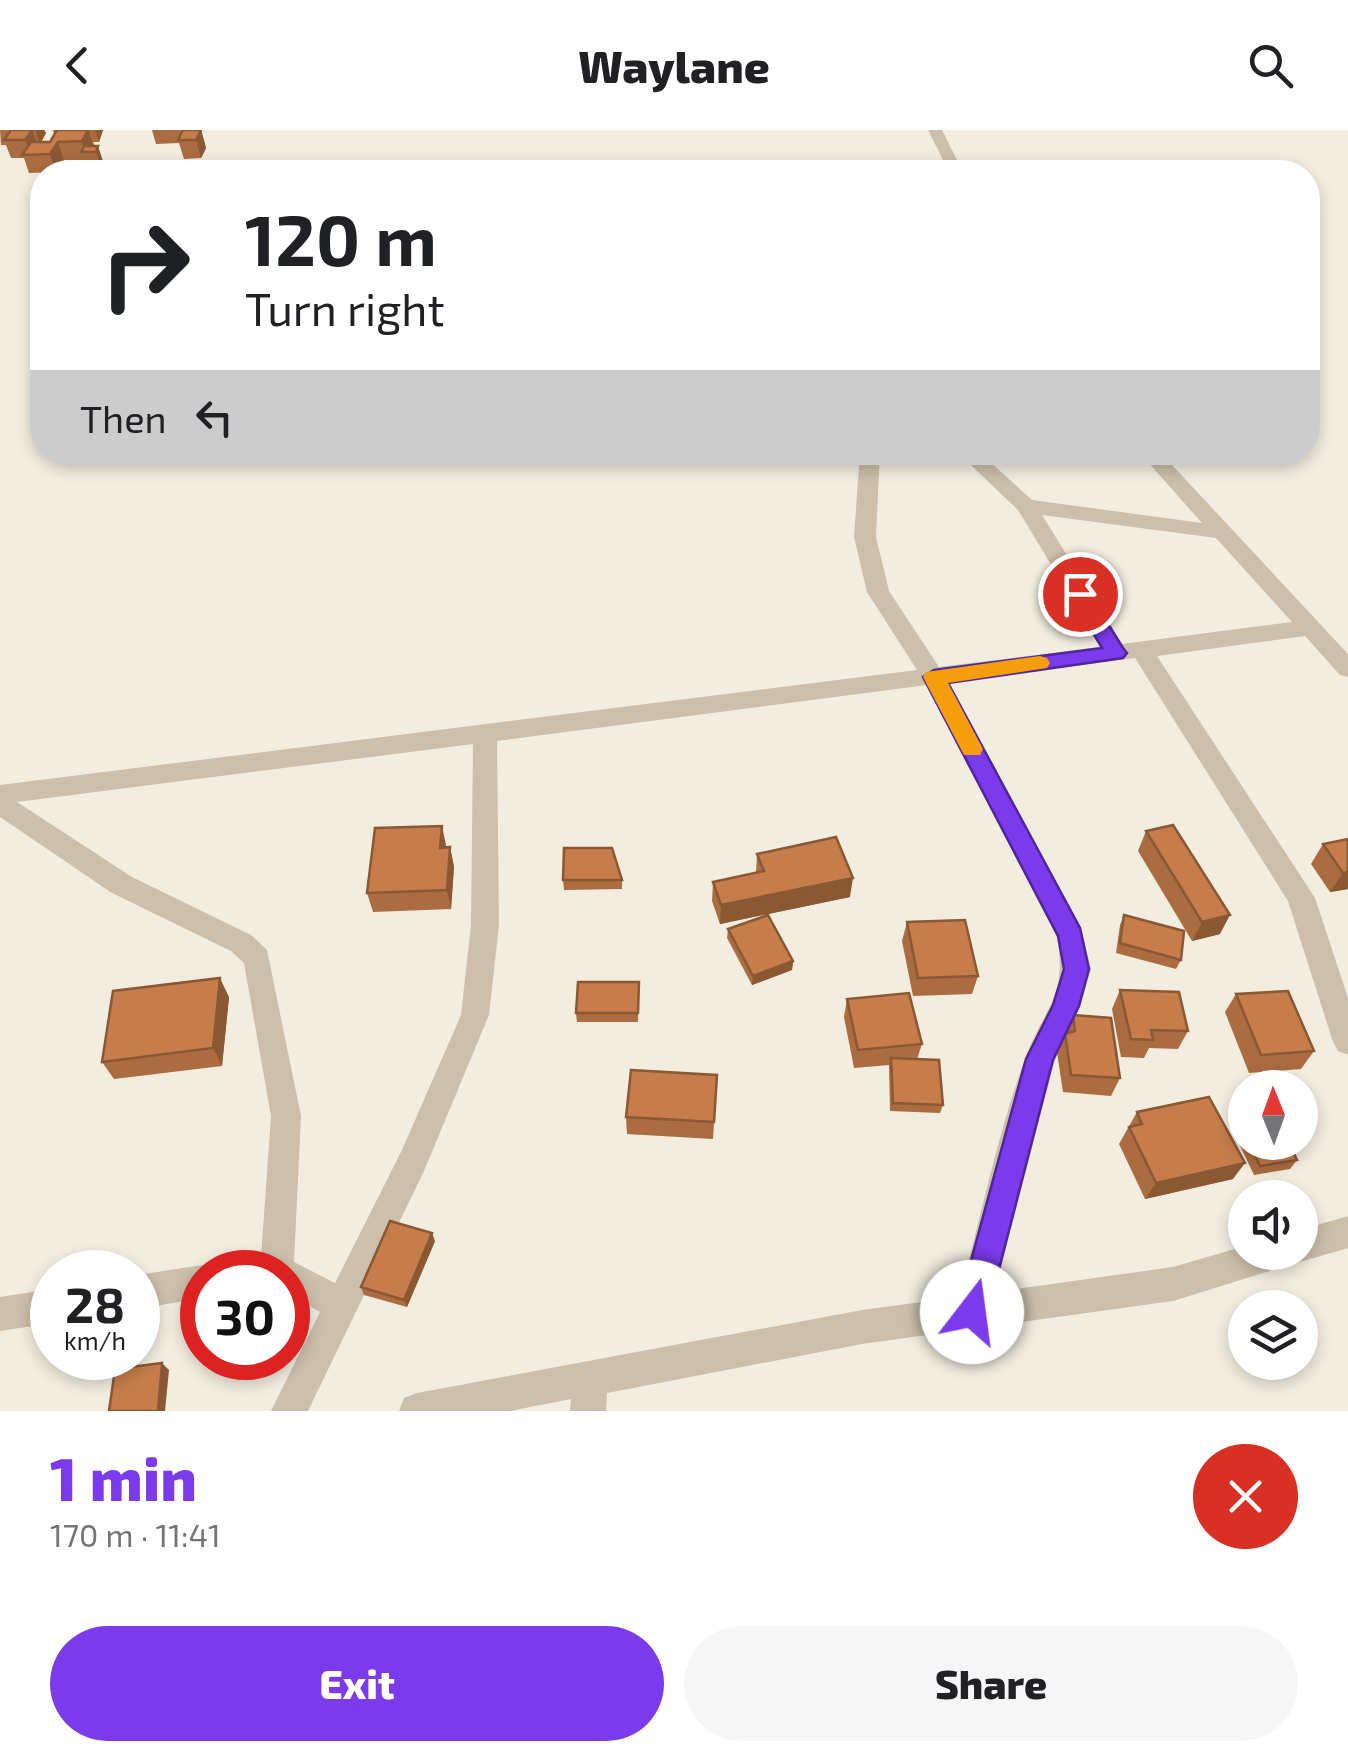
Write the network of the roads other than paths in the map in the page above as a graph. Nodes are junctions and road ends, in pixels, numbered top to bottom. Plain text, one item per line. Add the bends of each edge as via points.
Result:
1 (935, 130) edge
2 (950, 160) edge
3 (869, 465) edge
4 (981, 465) edge
5 (1161, 465) edge
6 (1026, 506) junction
7 (1222, 532) junction
8 (1310, 628) junction
9 (1128, 651) junction
10 (1348, 669) edge
11 (934, 677) junction
12 (485, 734) junction
13 (0, 795) edge
14 (0, 804) edge
15 (1348, 1042) edge
16 (1348, 1232) edge
17 (1318, 1241) edge
18 (279, 1250) edge
19 (1228, 1267) edge
20 (310, 1289) edge
21 (341, 1305) junction
22 (30, 1309) edge
23 (972, 1312) junction
24 (0, 1314) edge
25 (589, 1395) edge
26 (289, 1411) edge
27 (417, 1411) edge

1 - 2 street
3 - 11 street via 865,537 878,592
4 - 6 street
5 - 7 street
6 - 7 street
6 - 9 street
7 - 8 street
8 - 9 street
8 - 10 street
9 - 11 street
9 - 15 street via 1301,898
11 - 12 street
11 - 23 street via 1071,936 1076,969 1040,1059
12 - 13 street
12 - 21 street via 485,926 474,1015
14 - 18 street via 122,885 241,943 258,958 286,1116
16 - 17 street
19 - 23 street via 1173,1284
20 - 21 street
21 - 26 street
22 - 24 street
23 - 25 street via 862,1327
25 - 27 street

